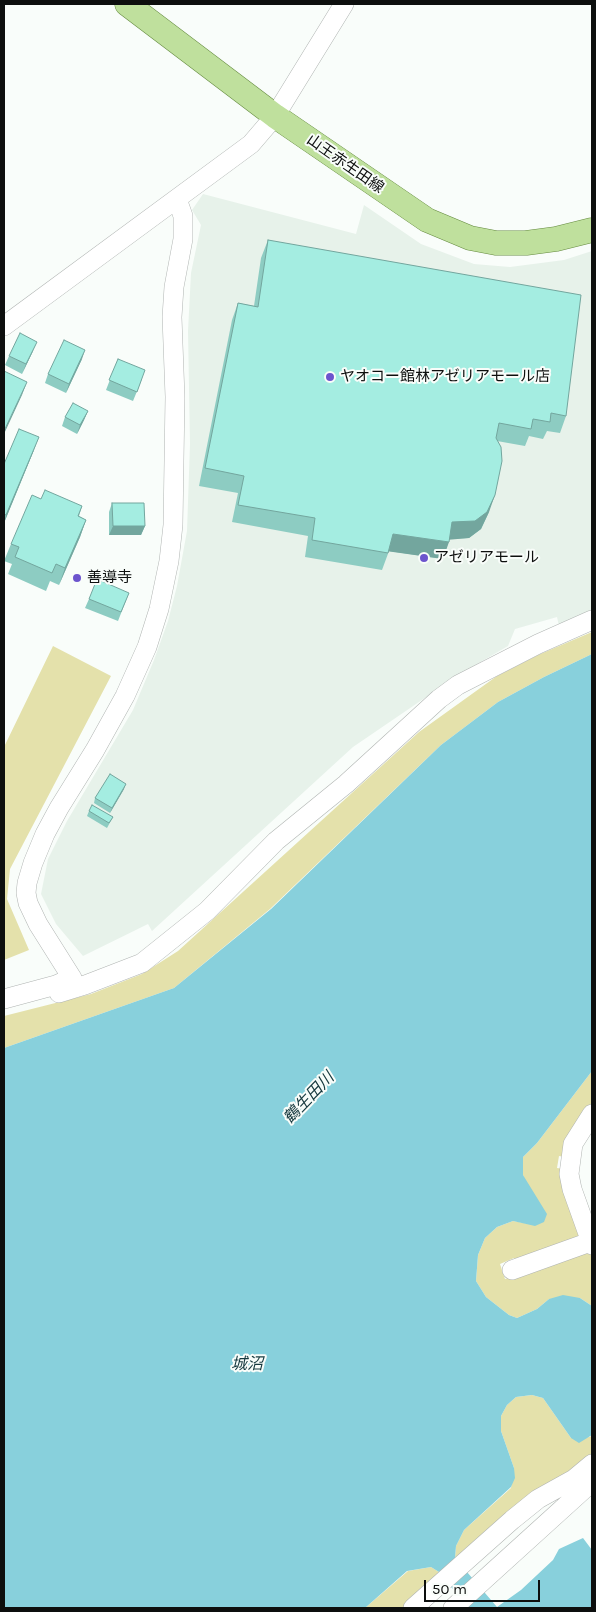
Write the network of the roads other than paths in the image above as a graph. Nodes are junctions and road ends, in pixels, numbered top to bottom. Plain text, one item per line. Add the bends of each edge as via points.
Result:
1 (127, 4) edge
2 (344, 4) edge
3 (275, 116) junction
4 (177, 199) junction
5 (592, 230) edge
6 (4, 326) edge
7 (592, 620) edge
8 (4, 999) edge
9 (4, 1010) edge
10 (592, 1114) edge
11 (591, 1244) edge
12 (512, 1270) dead end
13 (592, 1464) edge
14 (592, 1482) edge
15 (413, 1608) edge
16 (452, 1608) edge

1 - 3 main road, 山王赤生田線
2 - 3 street
3 - 4 street via 251,144
3 - 5 main road, 山王赤生田線 via 427,220 470,238 496,243 526,243
4 - 6 street
4 - 8 street via 183,216 172,317 175,397 173,524 161,600 147,647 125,696 58,808 27,883 28,902 38,924 72,978
7 - 9 street via 458,685 439,699 346,784 276,841 207,911 142,963
10 - 11 street via 573,1144 569,1174
11 - 12 street
13 - 15 street via 532,1504
14 - 16 street

